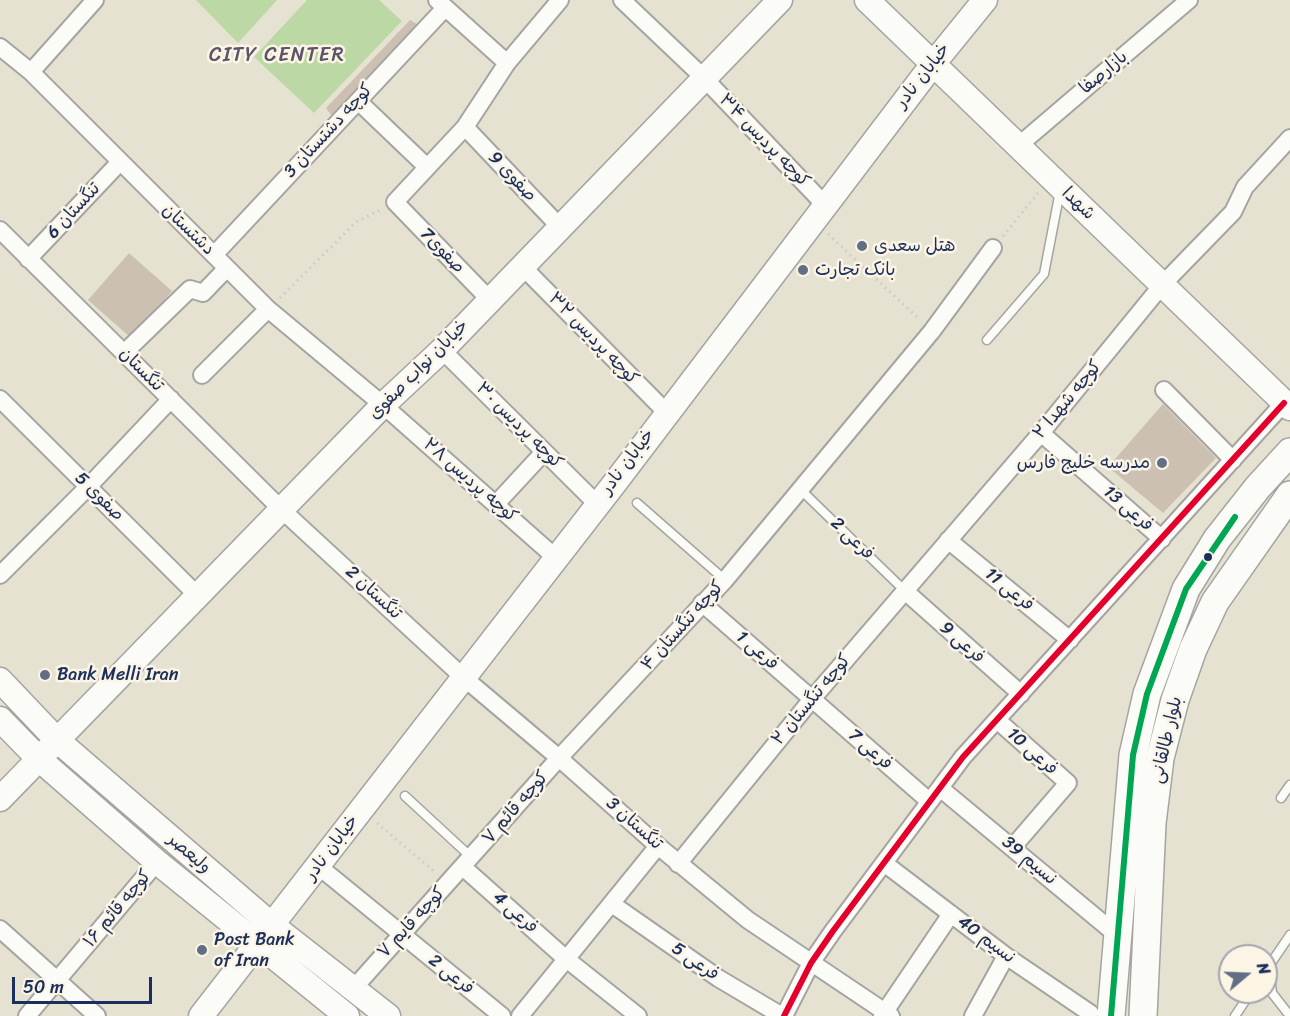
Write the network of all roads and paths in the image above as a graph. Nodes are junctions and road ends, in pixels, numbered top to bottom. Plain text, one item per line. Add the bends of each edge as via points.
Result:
1 (95, 0) edge
2 (560, 0) edge
3 (622, 0) edge
4 (780, 0) edge
5 (867, 0) edge
6 (985, 0) edge
7 (1189, 0) edge
8 (441, 4) edge
9 (0, 47) edge
10 (507, 63) junction
11 (933, 63) junction
12 (31, 72) junction
13 (704, 78) junction
14 (358, 101) junction
15 (465, 127) junction
16 (1290, 138) edge
17 (1018, 146) junction
18 (119, 163) junction
19 (427, 167) junction
20 (1056, 182) junction
21 (395, 202) junction
22 (819, 213) junction
23 (559, 226) junction
24 (0, 230) edge
25 (993, 248) joint
26 (214, 255) junction
27 (28, 259) junction
28 (521, 265) junction
29 (226, 268) junction
30 (1162, 285) junction
31 (488, 298) junction
32 (268, 309) junction
33 (932, 331) junction
34 (987, 340) dead end
35 (442, 350) junction
36 (124, 353) junction
37 (202, 375) dead end
38 (1164, 390) dead end
39 (0, 399) edge
40 (171, 399) junction
41 (383, 405) junction
42 (1287, 406) edge
43 (666, 412) junction
44 (1041, 433) junction
45 (544, 452) junction
46 (1290, 452) edge
47 (1233, 460) junction
48 (88, 487) junction
49 (800, 488) junction
50 (1290, 495) edge
51 (596, 503) junction
52 (637, 503) dead end
53 (496, 504) junction
54 (282, 510) junction
55 (1162, 539) junction
56 (948, 540) junction
57 (556, 558) junction
58 (0, 575) edge
59 (725, 580) junction
60 (905, 591) junction
61 (198, 596) junction
62 (702, 603) junction
63 (1070, 639) junction
64 (463, 677) junction
65 (0, 680) edge
66 (1021, 694) junction
67 (812, 699) junction
68 (0, 719) edge
69 (997, 720) junction
70 (57, 740) junction
71 (560, 758) junction
72 (39, 759) junction
73 (1290, 785) edge
74 (935, 795) junction
75 (405, 796) dead end
76 (1281, 798) dead end
77 (0, 799) edge
78 (361, 810) junction
79 (658, 846) junction
80 (1012, 848) junction
81 (158, 862) junction
82 (468, 863) junction
83 (884, 863) junction
84 (678, 864) junction
85 (327, 874) dead end
86 (448, 884) junction
87 (612, 904) junction
88 (951, 914) junction
89 (273, 926) junction
90 (400, 934) junction
91 (1117, 935) junction
92 (1290, 935) edge
93 (2, 937) edge
94 (257, 945) junction
95 (1278, 952) edge
96 (1006, 956) junction
97 (566, 958) junction
98 (812, 963) junction
99 (56, 982) junction
100 (353, 989) junction
101 (1278, 1001) edge
102 (338, 1013) edge
103 (886, 1015) edge
104 (1097, 1015) edge
105 (27, 1016) edge
106 (97, 1016) edge
107 (201, 1016) edge
108 (388, 1016) edge
109 (502, 1016) edge
110 (520, 1016) edge
111 (638, 1016) edge
112 (783, 1016) edge
113 (973, 1016) edge
114 (1143, 1016) edge
115 (1290, 1016) edge

1 - 12 street
2 - 10 street
3 - 13 street, کوچه پردیس ۳۴
4 - 13 street, خیابان نواب صفوی
5 - 11 street, شهدا
6 - 11 street, خیابان نادر
7 - 17 street, بازارصفا
8 - 10 street
8 - 14 street, کوچه دشتستان 3
9 - 12 street, دشتستان
10 - 15 street
11 - 17 street, شهدا
11 - 22 street, خیابان نادر
12 - 18 street, دشتستان
13 - 22 street, کوچه پردیس ۳۴
13 - 23 street, خیابان نواب صفوی
14 - 19 street
14 - 26 street, کوچه دشتستان 3
15 - 19 street
15 - 23 street, صفوی 9
16 - 30 street, کوچه شهدا ۲ via 1245,187 1233,212
17 - 20 street, شهدا
18 - 26 street, دشتستان
18 - 27 street, تنگستان 6
19 - 21 street
20 - 25 path
20 - 30 street, شهدا
20 - 34 lane via 1044,274
21 - 31 street, صفوی7
21 - 32 path via 356,222
22 - 33 path
22 - 43 street, خیابان نادر
23 - 28 street, خیابان نواب صفوی
24 - 27 street, تنگستان
25 - 33 street, کوچه تنگستان ۴
26 - 29 street, دشتستان
27 - 36 street, تنگستان
28 - 31 street, خیابان نواب صفوی
28 - 43 street, کوچه پردیس ۳۲
29 - 32 street, دشتستان
29 - 36 street via 203,293 190,289
30 - 42 street, شهدا
30 - 44 street, کوچه شهدا ۲
31 - 35 street, خیابان نواب صفوی
32 - 37 street
32 - 41 street, دشتستان
33 - 49 street, کوچه تنگستان ۴
35 - 41 street, خیابان نواب صفوی
35 - 45 street, کوچه پردیس ۳۰
36 - 40 street, تنگستان
38 - 47 street
39 - 48 street, صفوی 5
40 - 48 street
40 - 54 street, تنگستان
41 - 53 street, کوچه پردیس ۲۸
41 - 54 street, خیابان نواب صفوی
42 - 47 street
43 - 51 street, خیابان نادر
44 - 55 street, فرعی 13
44 - 56 street, کوچه شهدا ۲
45 - 51 street, کوچه پردیس ۳۰
45 - 53 street
46 - 91 main road, بلوار طالقانی via 1217,539 1186,589 1166,639 1147,694 1133,755
47 - 55 street
48 - 58 street
48 - 61 street, صفوی 5
49 - 59 street, کوچه تنگستان ۴
49 - 60 lane, فرعی 2
50 - 114 main road, بلوار طالقانی via 1215,602 1175,700 1160,758 1152,823
51 - 57 street, خیابان نادر
52 - 59 lane
53 - 57 street, کوچه پردیس ۲۸
54 - 61 street, خیابان نواب صفوی
54 - 64 street, تنگستان 2
55 - 63 street
56 - 60 street, کوچه تنگستان ۲
56 - 63 street, فرعی 11
57 - 64 street, خیابان نادر
59 - 62 street, کوچه تنگستان ۴
60 - 66 street, فرعی 9
60 - 67 street, کوچه تنگستان ۲
61 - 70 street, خیابان نواب صفوی
62 - 67 street, فرعی 1
62 - 71 street, کوچه تنگستان ۴
63 - 66 street
64 - 71 street, تنگستان 3
64 - 78 street, خیابان نادر
65 - 70 street, ولیعصر
66 - 69 street
67 - 74 street, فرعی 7
67 - 84 street, کوچه تنگستان ۲
68 - 72 street, ولیعصر
69 - 74 street
69 - 80 street, فرعی 10 via 1068,783
70 - 72 street, خیابان نواب صفوی
70 - 89 street, ولیعصر
71 - 79 street, تنگستان 3
71 - 82 street, کوچه قائم ۷
72 - 77 street
72 - 81 street, ولیعصر
73 - 76 lane
74 - 80 street, نسیم 39
74 - 83 street
75 - 82 lane
78 - 86 path
78 - 89 street, خیابان نادر
79 - 84 street, تنگستان 3
79 - 87 street
80 - 91 street, نسیم 39
81 - 94 street, ولیعصر
81 - 99 street, کوچه قائم ۱۶
82 - 86 street, کوچه قایم ۷
82 - 97 street, فرعی 4
83 - 88 street, نسیم 40
83 - 98 street
84 - 98 street, تنگستان 3 via 748,920
85 - 90 street, فرعی 2
86 - 90 street, کوچه قایم ۷
87 - 97 street
87 - 112 street, فرعی 5 via 718,978
88 - 96 street, نسیم 40
88 - 103 street
89 - 94 street, خیابان نادر
89 - 100 street, ولیعصر
90 - 100 street, کوچه قایم ۷
90 - 109 street, فرعی 2
91 - 104 main road, بلوار طالقانی
92 - 95 lane
93 - 99 street
94 - 102 street, ولیعصر
94 - 107 street, خیابان نادر
96 - 104 street, نسیم 40
96 - 113 street
97 - 110 street
97 - 111 street, فرعی 4
98 - 103 street
98 - 112 street
99 - 105 street, کوچه قائم ۱۶
99 - 106 street
100 - 108 street, ولیعصر
101 - 115 lane

